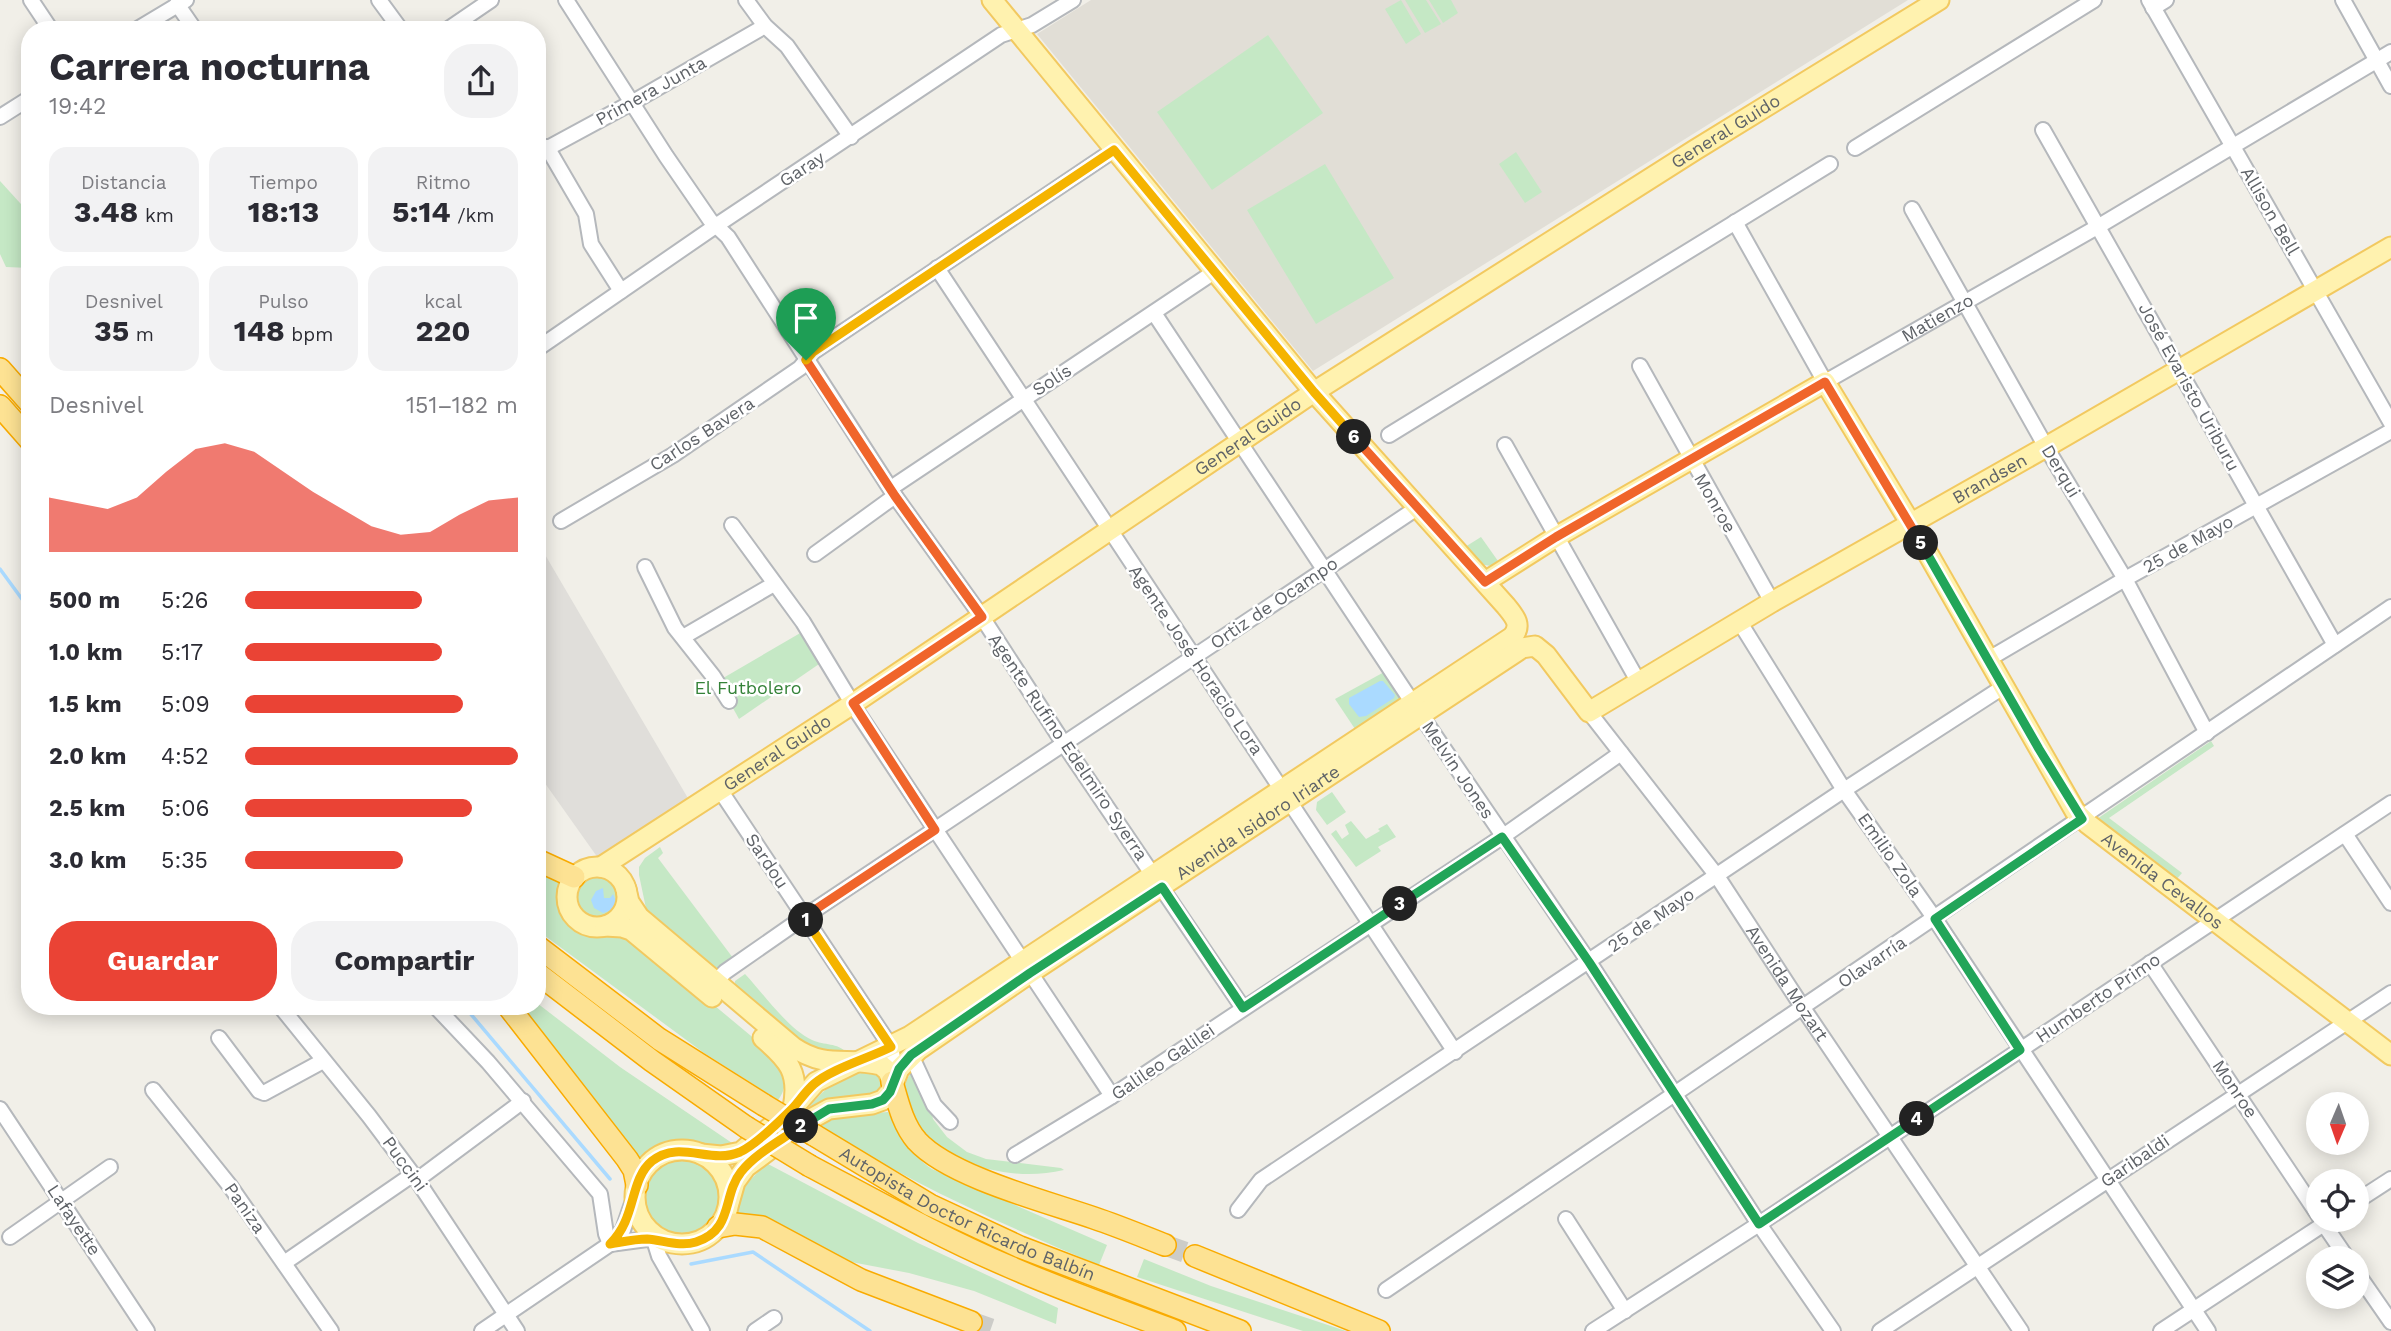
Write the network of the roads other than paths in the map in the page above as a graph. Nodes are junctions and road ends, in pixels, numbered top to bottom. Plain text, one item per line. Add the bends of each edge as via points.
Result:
1 (31, 0) edge
2 (379, 0) edge
3 (492, 0) edge
4 (565, 0) edge
5 (746, 0) edge
6 (992, 0) edge
7 (1073, 0) edge
8 (1940, 0) edge
9 (2094, 0) edge
10 (2343, 0) edge
11 (181, 2) edge
12 (2156, 3) edge
13 (45, 21) edge
14 (150, 21) edge
15 (190, 21) edge
16 (394, 21) edge
17 (460, 21) edge
18 (765, 26) junction
19 (1016, 31) junction
20 (2391, 52) edge
21 (2377, 61) junction
22 (2391, 86) edge
23 (633, 102) junction
24 (21, 104) edge
25 (0, 117) edge
26 (2043, 130) dead end
27 (851, 137) junction
28 (2233, 147) junction
29 (1854, 148) dead end
30 (546, 149) edge
31 (1114, 150) junction
32 (546, 157) edge
33 (1830, 164) dead end
34 (1912, 209) dead end
35 (1735, 222) junction
36 (717, 225) junction
37 (2099, 226) junction
38 (2391, 247) edge
39 (937, 268) junction
40 (1213, 272) junction
41 (621, 291) junction
42 (2315, 291) junction
43 (1965, 302) junction
44 (1154, 313) junction
45 (546, 343) edge
46 (806, 360) junction
47 (1640, 366) dead end
48 (0, 369) edge
49 (2179, 371) junction
50 (1825, 382) junction
51 (1314, 392) junction
52 (21, 393) edge
53 (1023, 400) junction
54 (0, 406) edge
55 (2391, 423) edge
56 (21, 430) edge
57 (2391, 431) edge
58 (1389, 435) dead end
59 (1240, 442) junction
60 (1505, 445) dead end
61 (2046, 447) junction
62 (1691, 460) junction
63 (893, 492) junction
64 (2256, 507) junction
65 (1417, 508) junction
66 (561, 521) dead end
67 (1911, 524) junction
68 (732, 525) dead end
69 (1108, 530) junction
70 (1556, 537) junction
71 (815, 554) dead end
72 (645, 567) dead end
73 (1324, 570) junction
74 (2125, 579) junction
75 (1485, 582) junction
76 (774, 584) junction
77 (1772, 601) junction
78 (2391, 607) edge
79 (982, 617) junction
80 (1738, 621) junction
81 (684, 637) junction
82 (2335, 645) junction
83 (1539, 648) joint
84 (1195, 656) junction
85 (1987, 660) junction
86 (1638, 681) junction
87 (2003, 687) junction
88 (729, 701) dead end
89 (853, 703) junction
90 (1416, 708) junction
91 (1589, 712) junction
92 (2207, 733) junction
93 (1064, 744) junction
94 (1621, 753) junction
95 (720, 790) junction
96 (1844, 790) junction
97 (1286, 794) junction
98 (2391, 803) edge
99 (2082, 819) junction
100 (935, 830) junction
101 (2345, 834) junction
102 (1502, 837) junction
103 (546, 864) edge
104 (601, 867) junction
105 (1717, 876) junction
106 (574, 877) junction
107 (1157, 880) junction
108 (626, 890) junction
109 (2391, 903) edge
110 (804, 917) junction
111 (1935, 919) junction
112 (2214, 921) junction
113 (1371, 923) junction
114 (605, 926) junction
115 (546, 953) edge
116 (1589, 962) junction
117 (2150, 963) junction
118 (1026, 967) junction
119 (546, 980) edge
120 (715, 982) junction
121 (2391, 993) edge
122 (1243, 1008) junction
123 (1803, 1008) junction
124 (287, 1015) edge
125 (443, 1015) edge
126 (515, 1015) edge
127 (2347, 1022) junction
128 (219, 1038) dead end
129 (891, 1047) junction
130 (913, 1047) junction
131 (2020, 1050) junction
132 (1455, 1052) junction
133 (2391, 1055) edge
134 (323, 1061) junction
135 (858, 1063) junction
136 (894, 1079) junction
137 (153, 1090) dead end
138 (2238, 1093) junction
139 (1674, 1095) junction
140 (1112, 1096) junction
141 (523, 1101) junction
142 (793, 1108) junction
143 (0, 1109) edge
144 (950, 1122) dead end
145 (1891, 1136) junction
146 (701, 1154) junction
147 (1015, 1155) dead end
148 (110, 1167) dead end
149 (415, 1177) junction
150 (2391, 1179) edge
151 (2107, 1180) junction
152 (636, 1190) junction
153 (2369, 1194) edge
154 (2306, 1195) edge
155 (61, 1201) junction
156 (729, 1203) junction
157 (1238, 1210) dead end
158 (1566, 1219) dead end
159 (1759, 1224) junction
160 (718, 1227) junction
161 (2306, 1232) edge
162 (10, 1237) dead end
163 (661, 1241) junction
164 (610, 1244) junction
165 (1165, 1245) tunnel mouth
166 (1195, 1256) tunnel mouth
167 (284, 1263) junction
168 (1977, 1266) junction
169 (1386, 1290) dead end
170 (2369, 1290) edge
171 (2193, 1309) junction
172 (1626, 1311) junction
173 (506, 1315) junction
174 (774, 1318) dead end
175 (971, 1322) tunnel mouth
176 (2391, 1322) edge
177 (147, 1331) edge
178 (331, 1331) edge
179 (482, 1331) edge
180 (517, 1331) edge
181 (702, 1331) edge
182 (755, 1331) edge
183 (1175, 1331) edge
184 (1240, 1331) edge
185 (1379, 1331) edge
186 (1593, 1331) edge
187 (1833, 1331) edge
188 (1880, 1331) edge
189 (2021, 1331) edge
190 (2161, 1331) edge
191 (2208, 1331) edge

1 - 13 street
2 - 16 street
3 - 17 street
4 - 23 street, Agente Rufino Edelmiro Syerra
5 - 18 street
6 - 19 main road
7 - 19 street, Garay
8 - 51 main road, General Guido
9 - 29 street
10 - 21 street
11 - 14 street
11 - 15 street
12 - 28 street, Allison Bell
18 - 23 street, Primera Junta
18 - 27 street via 787,46
19 - 27 street, Garay via 1001,35
19 - 31 main road
20 - 21 street, Matienzo
21 - 22 street
21 - 28 street, Matienzo
23 - 30 street, Primera Junta
23 - 36 street, Agente Rufino Edelmiro Syerra via 673,167
24 - 25 street
26 - 37 street, José Evaristo Uriburu
27 - 36 street, Garay
28 - 37 street, Matienzo
28 - 42 street, Allison Bell
31 - 39 street, Carlos Bavera
31 - 40 main road
32 - 41 street via 586,214 591,244
33 - 35 street
34 - 43 street, Derqui
35 - 50 street, Avenida Cevallos
35 - 58 street
36 - 41 street, Garay
36 - 46 street, Agente Rufino Edelmiro Syerra
37 - 43 street, Matienzo
37 - 49 street, José Evaristo Uriburu
38 - 42 main road, Brandsen
39 - 46 street, Carlos Bavera
39 - 53 street, Agente José Horacio Lora
40 - 44 street, Solís
40 - 51 main road
41 - 45 street, Garay
42 - 49 main road, Brandsen
42 - 55 street, Allison Bell
43 - 50 street, Matienzo
43 - 61 street, Derqui
44 - 53 street, Solís
44 - 59 street, Melvin Jones
46 - 63 street, Agente Rufino Edelmiro Syerra
46 - 66 street, Carlos Bavera via 673,455
47 - 62 street, Monroe
48 - 52 highway
49 - 61 main road, Brandsen
49 - 64 street, José Evaristo Uriburu
50 - 62 main road, Matienzo
50 - 67 main road, Avenida Cevallos
51 - 59 main road, General Guido
51 - 65 main road
53 - 63 street, Solís
53 - 69 street, Agente José Horacio Lora
54 - 56 highway
57 - 64 street, 25 de Mayo
59 - 69 main road, General Guido
59 - 73 street, Melvin Jones
60 - 70 street
61 - 67 main road, Brandsen
61 - 74 street, Derqui
62 - 70 main road, Matienzo
62 - 77 street, Monroe
63 - 71 street, Solís
63 - 79 street, Agente Rufino Edelmiro Syerra
64 - 74 street, 25 de Mayo
64 - 82 street, José Evaristo Uriburu
65 - 73 street, Ortiz de Ocampo
65 - 75 main road
67 - 77 main road, Brandsen
67 - 85 main road, Avenida Cevallos
68 - 76 street
69 - 79 main road, General Guido
69 - 84 street, Agente José Horacio Lora
70 - 75 main road, Matienzo
70 - 86 street
72 - 81 street
73 - 84 street, Ortiz de Ocampo
73 - 90 street, Melvin Jones
74 - 85 street, 25 de Mayo
74 - 92 street, Derqui
75 - 90 main road, Avenida Isidoro Iriarte via 1517,619 1517,629
76 - 81 street
76 - 89 street
77 - 80 main road, Brandsen
78 - 82 street, Olavarría
79 - 89 main road, General Guido
79 - 93 street, Agente Rufino Edelmiro Syerra
80 - 86 main road, Brandsen
80 - 96 street, Emilio Zola
81 - 88 street
82 - 92 street, Olavarría
83 - 90 main road, Avenida Isidoro Iriarte via 1522,648
83 - 91 main road, Avenida Mozart
84 - 93 street, Ortiz de Ocampo
84 - 97 street, Agente José Horacio Lora
85 - 87 main road, Avenida Cevallos
86 - 91 main road, Brandsen
87 - 96 street, 25 de Mayo
87 - 99 main road, Avenida Cevallos
89 - 95 main road, General Guido
89 - 100 street
90 - 97 main road, Avenida Isidoro Iriarte
90 - 102 street, Melvin Jones
91 - 94 street, Avenida Mozart
92 - 99 street, Olavarría
93 - 100 street, Ortiz de Ocampo
93 - 107 street, Agente Rufino Edelmiro Syerra
94 - 102 street, Galileo Galilei
94 - 105 street, Avenida Mozart
95 - 104 main road, General Guido
95 - 110 street, Sardou
96 - 105 street, 25 de Mayo
96 - 111 street, Emilio Zola
97 - 107 main road, Avenida Isidoro Iriarte
97 - 113 street, Agente José Horacio Lora
98 - 101 street, Humberto Primo
99 - 111 street, Olavarría
99 - 112 main road, Avenida Cevallos
100 - 110 street, Ortiz de Ocampo
100 - 118 street
101 - 109 street
101 - 112 street, Humberto Primo
102 - 113 street, Galileo Galilei
102 - 116 street, Melvin Jones
103 - 106 highway
104 - 106 main road
104 - 108 main road via 617,875
105 - 116 street, 25 de Mayo
105 - 123 street, Avenida Mozart
106 - 114 main road via 566,895 571,913 586,925
107 - 118 main road, Avenida Isidoro Iriarte
107 - 122 street, Agente Rufino Edelmiro Syerra
108 - 114 main road via 625,908
108 - 120 main road via 639,917
110 - 120 street, Ortiz de Ocampo
110 - 129 street, Sardou
111 - 123 street, Olavarría
111 - 131 street, Emilio Zola
112 - 117 street, Humberto Primo
112 - 127 main road, Avenida Cevallos
113 - 122 street, Galileo Galilei
113 - 132 street, Agente José Horacio Lora
114 - 142 main road via 631,930 778,1051 796,1082
115 - 184 highway, Autopista Doctor Ricardo Balbín, bridge via 659,1039 930,1205 1020,1247
116 - 132 street, 25 de Mayo
116 - 139 street, Melvin Jones
117 - 131 street, Humberto Primo
117 - 138 street, Monroe
118 - 130 main road, Avenida Isidoro Iriarte
118 - 140 street
119 - 183 highway, Autopista Doctor Ricardo Balbín, bridge via 652,1061 810,1166 1008,1266
120 - 135 main road via 799,1051 824,1061
121 - 127 street, Garibaldi
122 - 140 street, Galileo Galilei
123 - 139 street, Olavarría
123 - 145 street, Avenida Mozart
124 - 134 street, Puccini
125 - 141 street
126 - 152 highway via 634,1170
127 - 133 main road, Avenida Cevallos
127 - 138 street, Garibaldi
128 - 134 street via 264,1093
129 - 130 main road, Avenida Isidoro Iriarte
129 - 135 main road, Avenida Isidoro Iriarte
129 - 136 street, Sardou
130 - 136 main road, Avenida Isidoro Iriarte
130 - 144 street via 934,1105
131 - 145 street, Humberto Primo
131 - 151 street, Emilio Zola
132 - 157 street, 25 de Mayo via 1261,1180
134 - 149 street, Puccini
135 - 136 main road via 885,1067
135 - 142 main road, Avenida Isidoro Iriarte via 816,1082
136 - 156 main road, Avenida Isidoro Iriarte via 890,1092 878,1103 820,1113 758,1157 739,1174
136 - 165 highway via 907,1128 935,1155 1010,1190
137 - 167 street, Paniza
138 - 151 street, Garibaldi
138 - 154 street, Monroe
139 - 159 street, Melvin Jones
139 - 169 street, Olavarría
140 - 147 street, Galileo Galilei
141 - 149 street
141 - 164 street via 600,1194
142 - 146 main road, Avenida Isidoro Iriarte via 741,1152
143 - 155 street, Lafayette
145 - 159 street, Humberto Primo
145 - 168 street, Avenida Mozart
146 - 152 main road via 688,1150 662,1155 650,1162
146 - 156 main road via 723,1174
148 - 155 street
149 - 167 street
149 - 173 street, Puccini
150 - 153 street
151 - 168 street, Garibaldi
151 - 171 street, Emilio Zola
152 - 163 main road via 640,1218
152 - 164 street via 623,1230
155 - 162 street
155 - 177 street, Lafayette
156 - 160 main road
158 - 172 street
159 - 172 street, Humberto Primo
159 - 187 street, Melvin Jones
160 - 163 main road via 695,1242
160 - 175 highway via 762,1227 861,1280
161 - 171 street
163 - 164 street
163 - 181 street via 659,1256
164 - 173 street
166 - 185 highway
167 - 178 street, Paniza
168 - 188 street, Garibaldi
168 - 189 street, Avenida Mozart
170 - 176 street
171 - 190 street
171 - 191 street, Emilio Zola
172 - 186 street, Humberto Primo
173 - 179 street
173 - 180 street, Puccini
174 - 182 street

